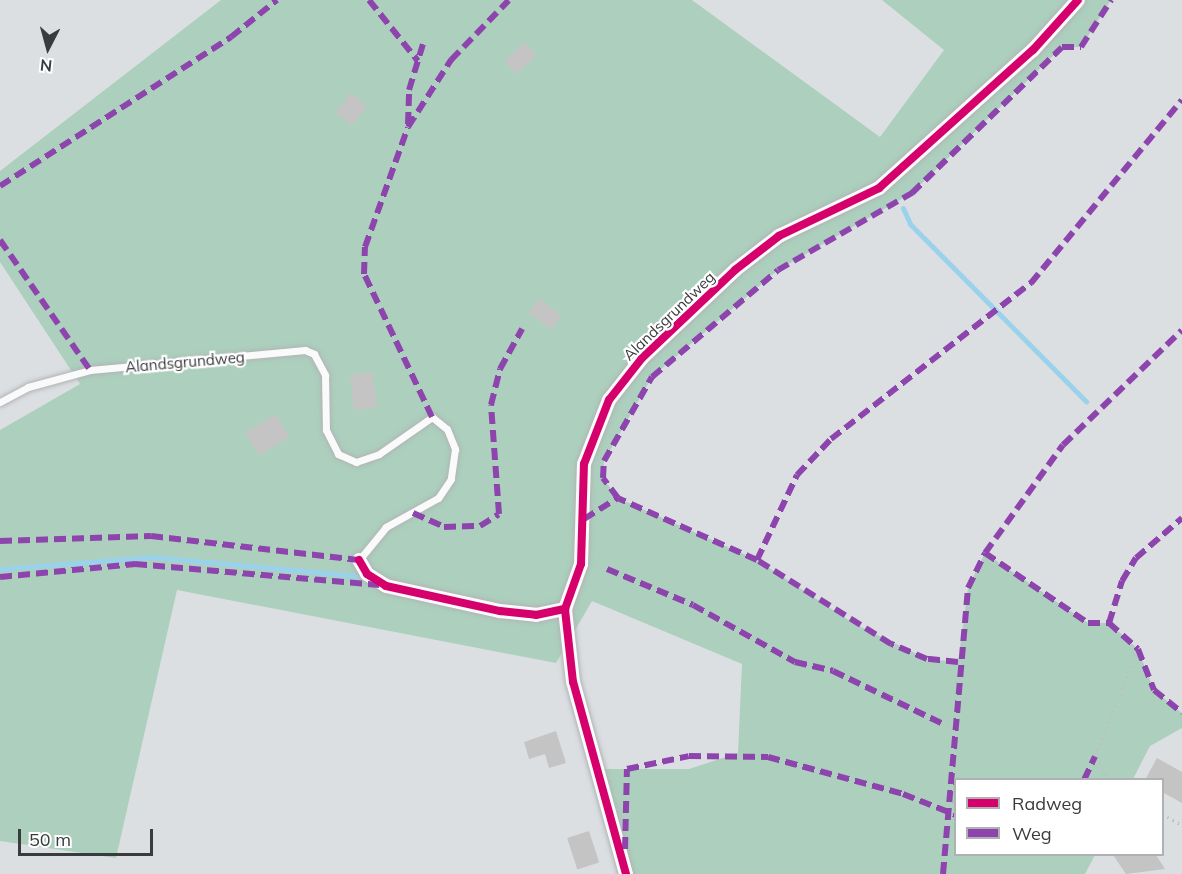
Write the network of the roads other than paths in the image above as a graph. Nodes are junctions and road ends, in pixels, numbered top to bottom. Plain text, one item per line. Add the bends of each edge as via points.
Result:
1 (1078, 0) edge
2 (0, 402) edge
3 (359, 560) joint
4 (565, 609) junction
5 (626, 874) edge

1 - 4 street, Alandsgrundweg via 930,147 879,188 779,236 642,358 609,400 590,437 584,464 581,564
2 - 3 lane, Alandsgrundweg via 75,374 305,350 314,354 325,375 326,430 338,454 356,462 379,454 432,417 441,420 455,449 451,478 438,498 386,526
3 - 4 street via 367,574 386,586 500,611 536,615
4 - 5 street, Alandsgrundweg via 573,682

